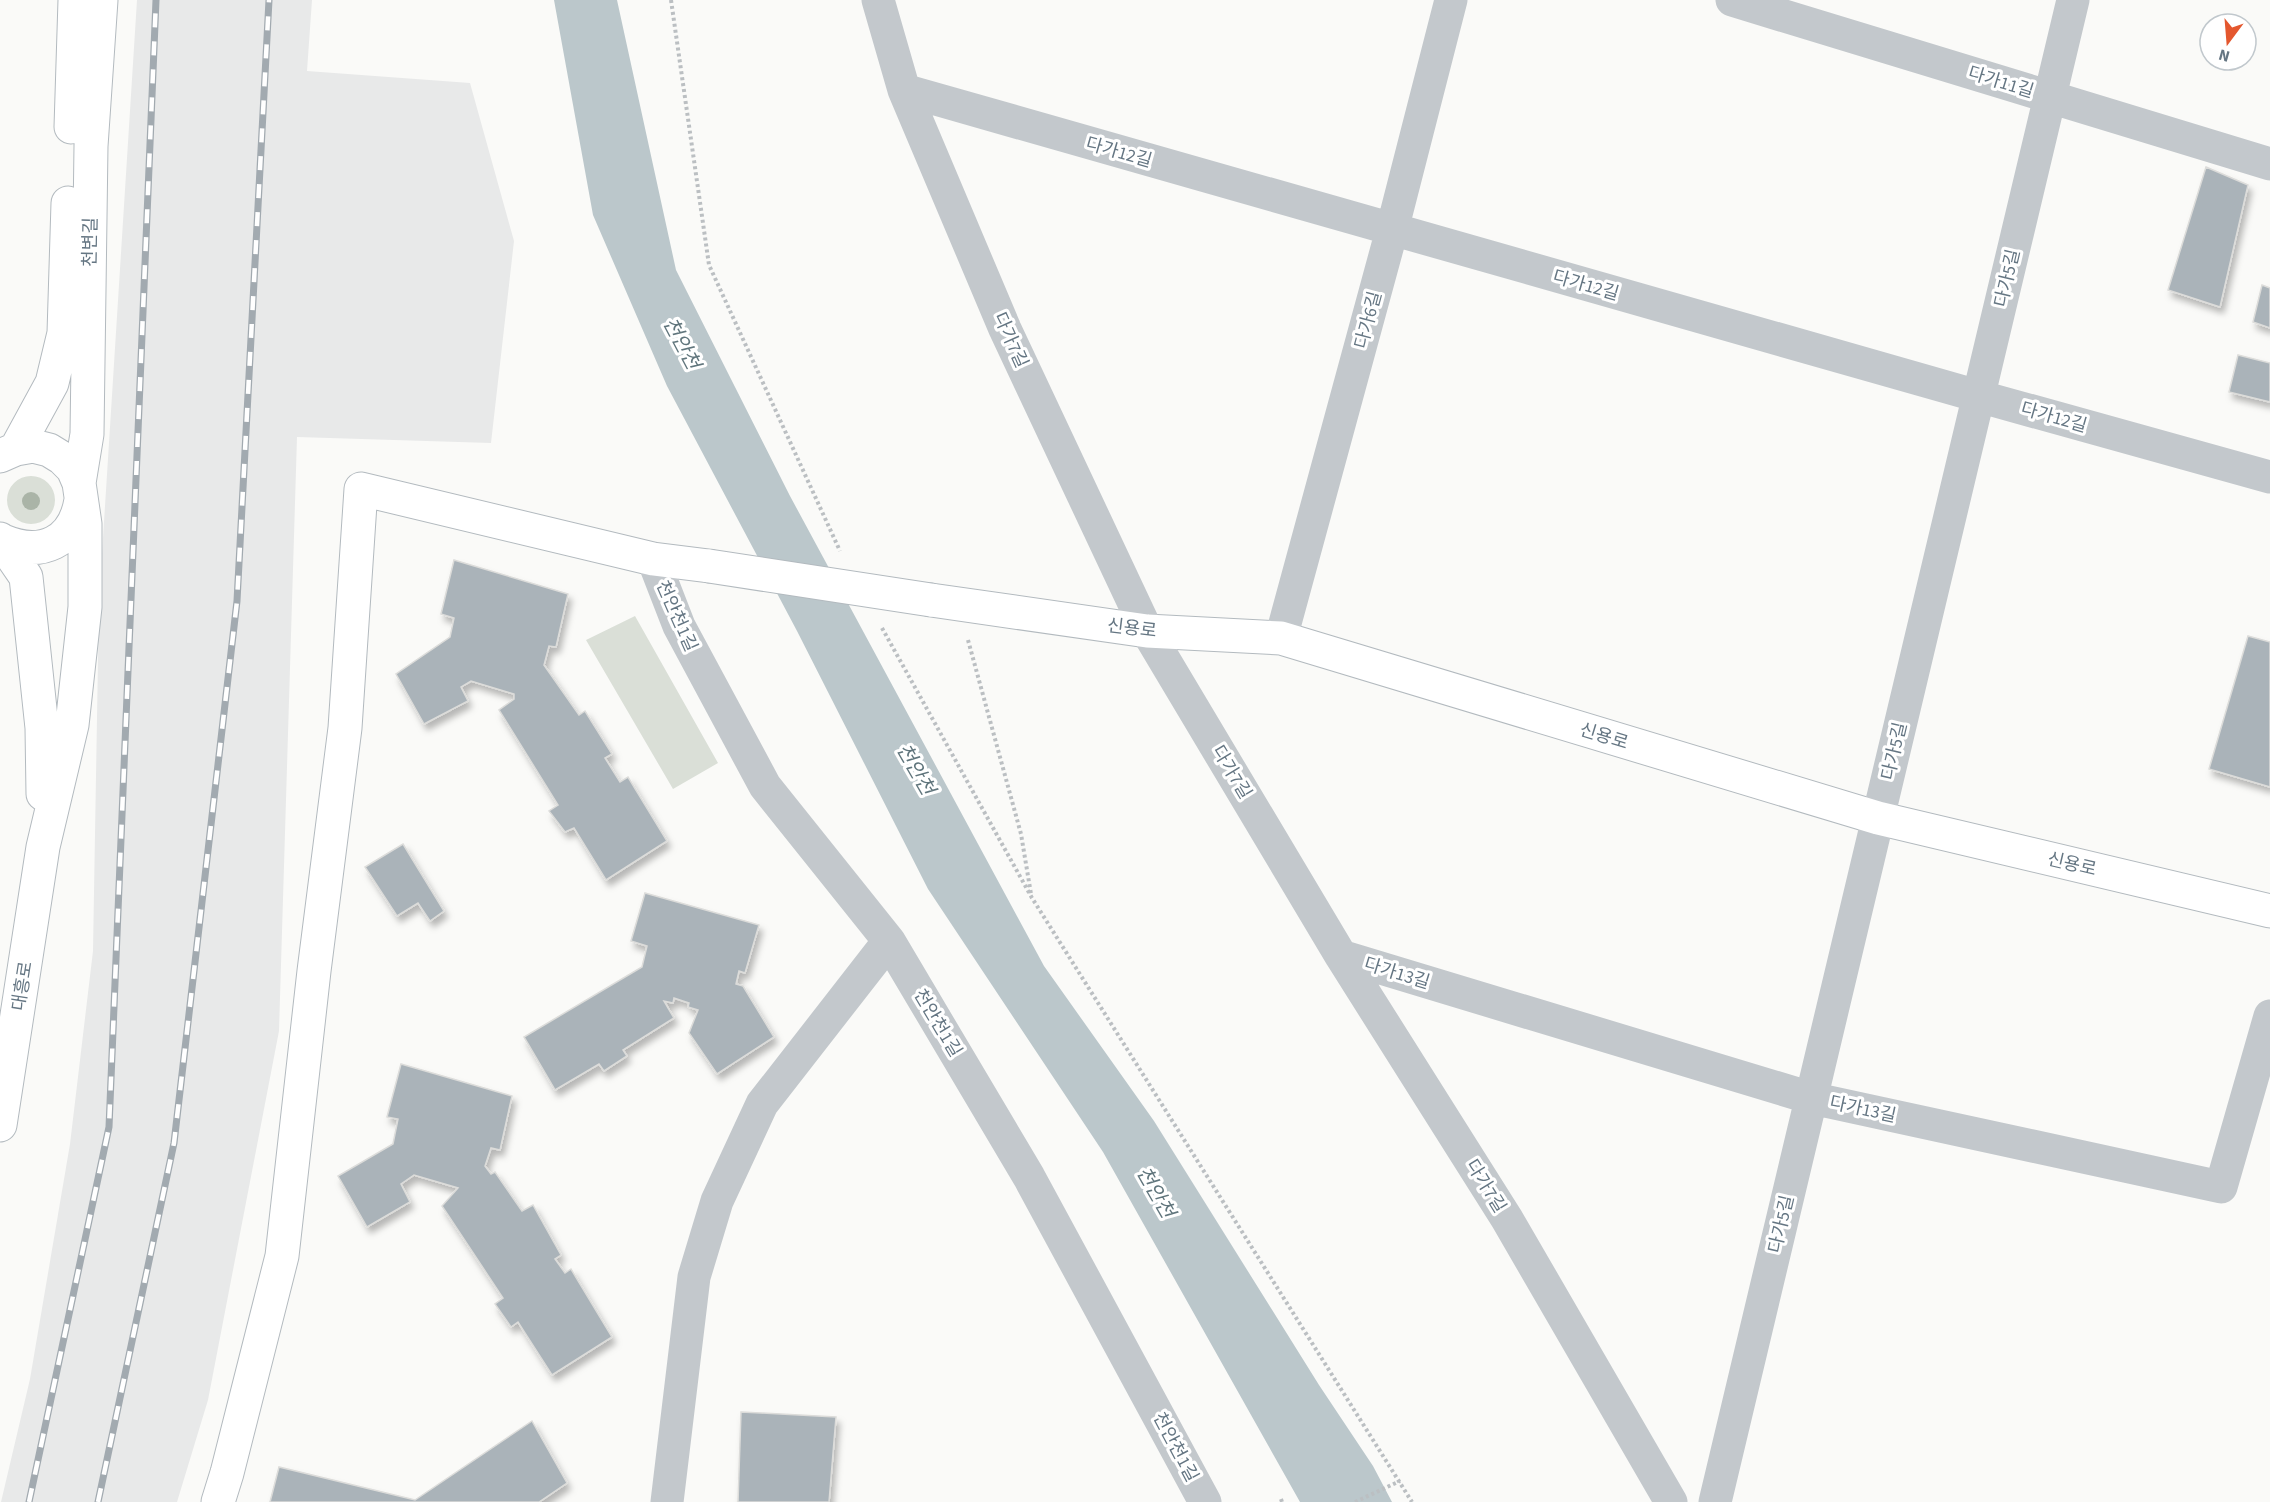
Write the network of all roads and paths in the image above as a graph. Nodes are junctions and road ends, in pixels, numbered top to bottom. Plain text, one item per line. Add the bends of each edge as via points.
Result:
1 (75, 0) edge
2 (101, 0) edge
3 (671, 0) edge
4 (878, 0) edge
5 (1451, 0) edge
6 (1732, 0) edge
7 (2073, 0) edge
8 (904, 90) junction
9 (2050, 98) junction
10 (2270, 164) edge
11 (1392, 230) junction
12 (1978, 396) junction
13 (4, 454) edge
14 (2270, 477) edge
15 (80, 491) junction
16 (1, 540) edge
17 (653, 559) junction
18 (844, 559) dead end
19 (945, 602) junction
20 (878, 620) dead end
21 (1148, 631) junction
22 (1281, 638) junction
23 (1878, 818) junction
24 (43, 847) junction
25 (1032, 898) junction
26 (2270, 911) edge
27 (889, 941) junction
28 (1341, 956) junction
29 (2270, 1016) edge
30 (1811, 1098) junction
31 (0, 1125) edge
32 (1400, 1481) junction
33 (218, 1502) edge
34 (667, 1502) edge
35 (1205, 1502) edge
36 (1355, 1502) edge
37 (1412, 1502) edge
38 (1671, 1502) edge
39 (1715, 1502) edge

1 - 13 street, 천변길 via 64,333 52,383
2 - 15 street, 천변길 via 91,146 87,435
3 - 18 path via 709,265
4 - 8 street, 다가7길
5 - 11 street, 다가6길
6 - 9 street, 다가11길
7 - 9 street, 다가5길
8 - 11 street, 다가12길
8 - 21 street, 다가7길 via 1005,329
9 - 10 street, 다가11길
9 - 12 street, 다가5길
11 - 12 street, 다가12길
11 - 22 street, 다가6길
12 - 14 street, 다가12길
12 - 23 street, 다가5길
13 - 15 street via 33,446 49,450 73,469
15 - 16 street via 79,514 62,538 33,549 18,548
15 - 24 street via 85,524 85,607 72,725
16 - 24 street via 26,577 42,728
17 - 19 street, 신용로, bridge
17 - 27 street, 천안천1길 via 679,626 765,786
17 - 33 street, 신용로 via 361,489 345,728 282,1256
19 - 21 street, 신용로
19 - 25 path via 1021,834
20 - 25 path
21 - 22 street, 신용로
21 - 28 street, 다가7길
22 - 23 street, 신용로
23 - 26 street, 신용로
23 - 30 street, 다가5길
24 - 31 street, 대흥로
25 - 32 path
27 - 34 street via 762,1104 717,1201 694,1277
27 - 35 street, 천안천1길 via 1029,1177
28 - 30 street, 다가13길
28 - 38 street, 다가7길 via 1507,1219
29 - 30 street, 다가13길 via 2221,1187
30 - 39 street, 다가5길
32 - 36 path
32 - 37 path

